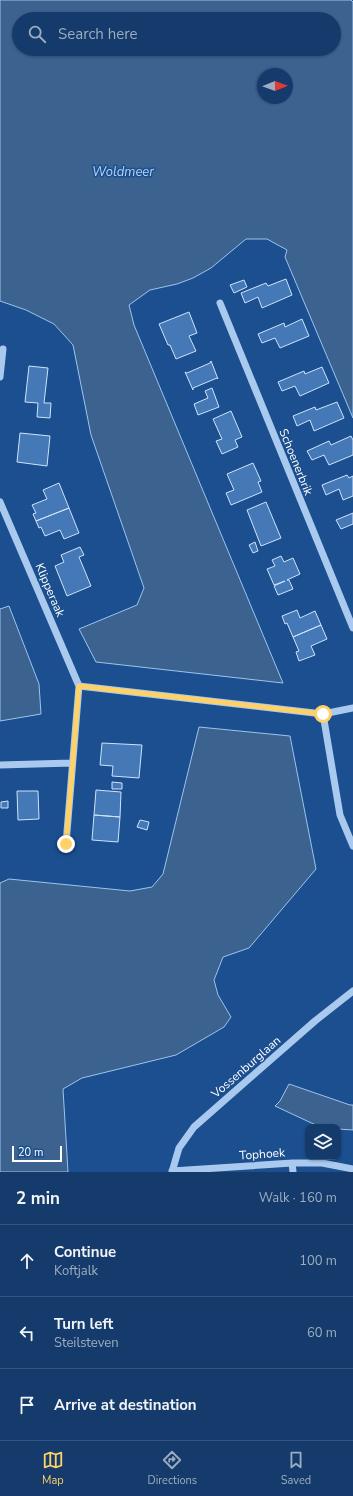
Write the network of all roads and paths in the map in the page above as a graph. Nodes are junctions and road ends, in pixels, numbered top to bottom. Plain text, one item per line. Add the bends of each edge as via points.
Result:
1 (220, 303) dead end
2 (3, 349) dead end
3 (0, 377) edge
4 (0, 502) edge
5 (353, 628) edge
6 (79, 686) junction
7 (353, 708) edge
8 (323, 714) junction
9 (72, 763) junction
10 (0, 765) edge
11 (66, 844) dead end
12 (353, 846) edge
13 (353, 991) edge
14 (292, 1163) junction
15 (353, 1169) edge
16 (172, 1171) edge
17 (293, 1172) edge

1 - 5 street, Schoenerbrik
2 - 3 street
4 - 6 street, Klipperaak
6 - 8 street
6 - 9 street
7 - 8 street
8 - 12 street via 340,815
9 - 10 street
9 - 11 street
13 - 16 street, Vossenburglaan via 194,1127 179,1148
14 - 15 street, Tophoek via 322,1163
14 - 16 street, Tophoek
14 - 17 street

